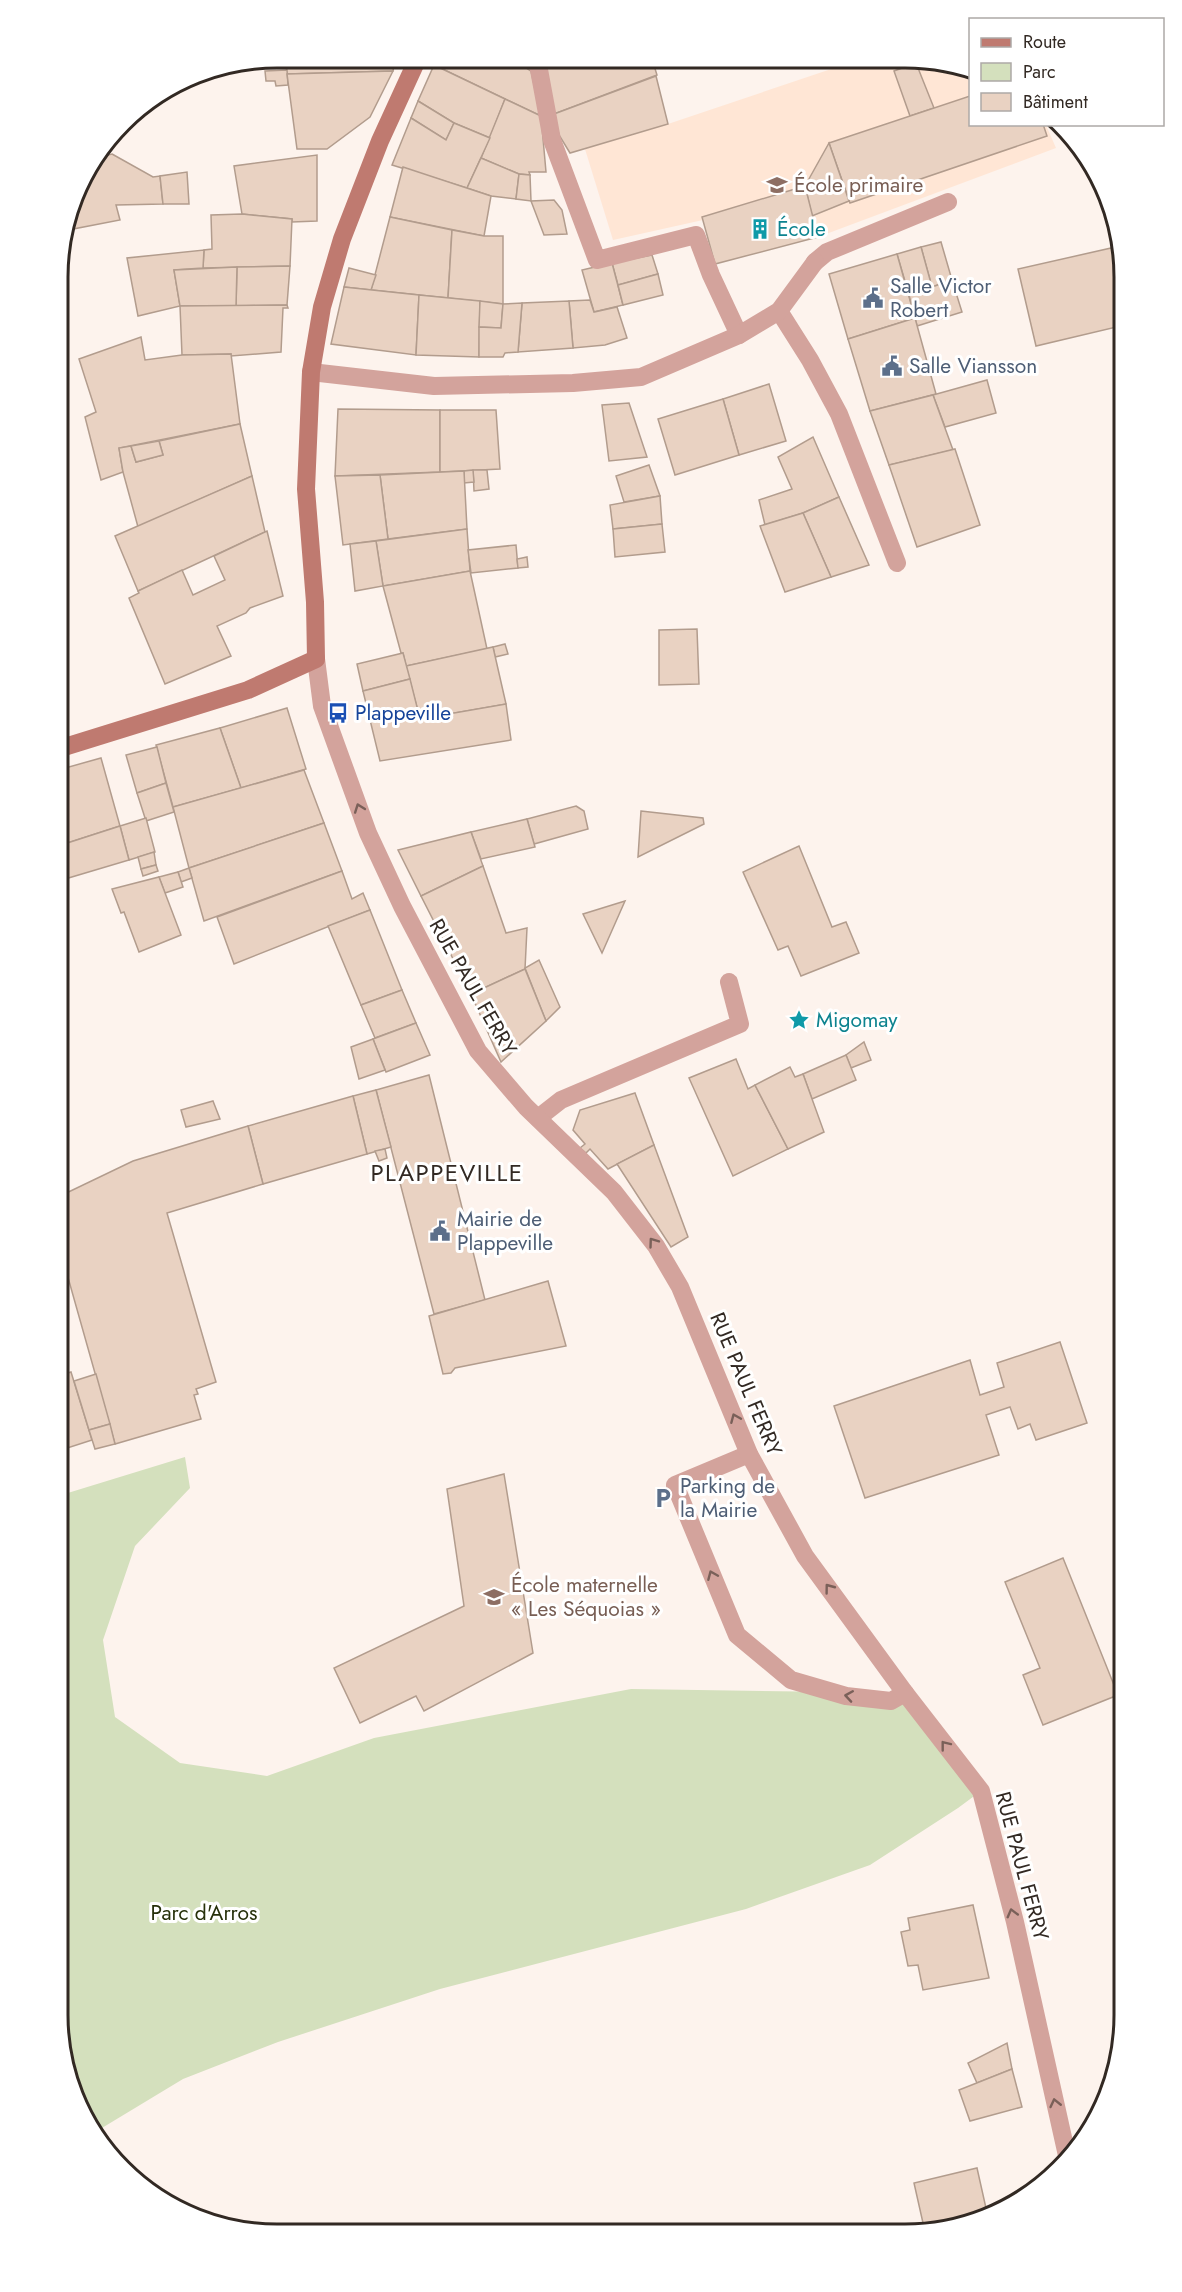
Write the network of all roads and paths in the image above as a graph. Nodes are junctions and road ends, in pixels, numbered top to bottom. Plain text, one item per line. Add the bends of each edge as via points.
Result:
1 (413, 68) edge
2 (539, 68) edge
3 (948, 202) dead end
4 (779, 311) junction
5 (739, 335) junction
6 (311, 372) junction
7 (897, 563) dead end
8 (316, 659) junction
9 (68, 746) edge
10 (729, 982) dead end
11 (538, 1118) junction
12 (749, 1454) junction
13 (905, 1693) junction
14 (1066, 2149) edge

1 - 6 street via 342,239 322,307
2 - 5 street via 552,140 597,260 696,235
3 - 4 street via 827,252
4 - 5 street
4 - 7 street via 838,414
5 - 6 street via 641,377 573,383 434,386
6 - 8 street via 306,489
8 - 9 street via 248,690
11 -> 8 street, RUE PAUL FERRY via 478,1051 402,906 368,833 322,706
10 - 11 street via 740,1024 561,1100
12 -> 11 street, RUE PAUL FERRY via 680,1287 656,1246 614,1192
13 -> 12 street, RUE PAUL FERRY via 805,1556
13 -> 12 street via 891,1701 846,1696 791,1680 737,1635 675,1485
14 -> 13 street, RUE PAUL FERRY via 981,1791

